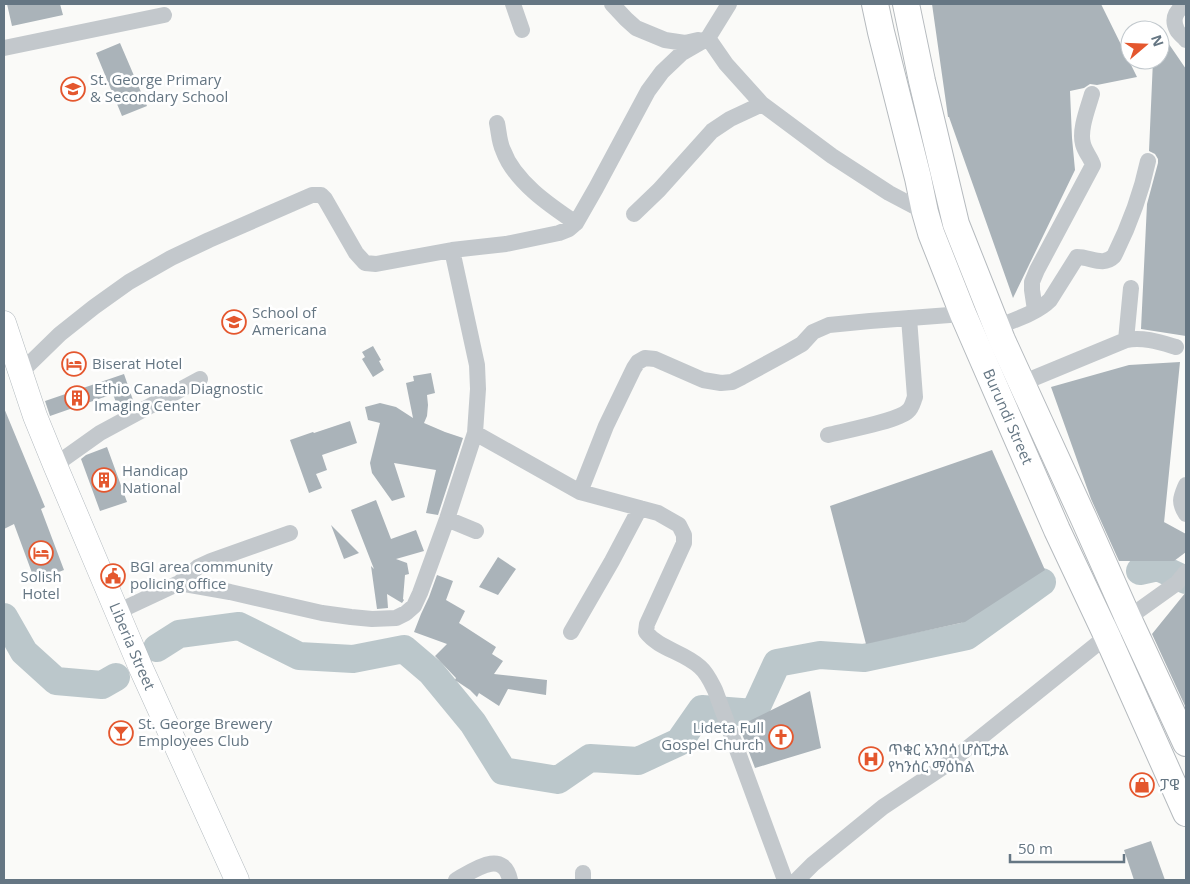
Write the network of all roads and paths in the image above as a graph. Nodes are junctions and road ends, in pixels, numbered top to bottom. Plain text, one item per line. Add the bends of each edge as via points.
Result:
1 (513, 4) edge
2 (612, 4) edge
3 (730, 4) edge
4 (875, 4) edge
5 (1186, 4) edge
6 (164, 15) dead end
7 (908, 15) edge
8 (522, 30) dead end
9 (880, 32) junction
10 (708, 38) junction
11 (1186, 40) edge
12 (4, 48) edge
13 (1092, 94) dead end
14 (762, 104) junction
15 (498, 123) dead end
16 (1148, 161) dead end
17 (634, 214) dead end
18 (928, 222) junction
19 (576, 223) junction
20 (956, 224) junction
21 (452, 250) junction
22 (1132, 288) dead end
23 (1036, 310) junction
24 (963, 314) junction
25 (909, 318) junction
26 (4, 323) edge
27 (997, 327) junction
28 (1126, 340) junction
29 (1176, 346) dead end
30 (20, 373) junction
31 (200, 379) dead end
32 (1022, 383) junction
33 (1044, 430) junction
34 (475, 433) junction
35 (828, 435) dead end
36 (1019, 443) junction
37 (55, 465) junction
38 (1186, 485) edge
39 (580, 492) junction
40 (640, 508) junction
41 (1186, 514) edge
42 (447, 519) junction
43 (476, 531) dead end
44 (290, 533) dead end
45 (1182, 578) edge
46 (179, 583) junction
47 (117, 612) junction
48 (1128, 618) junction
49 (571, 632) dead end
50 (1107, 636) junction
51 (1183, 729) edge
52 (1151, 736) junction
53 (1186, 813) edge
54 (237, 880) edge
55 (456, 880) edge
56 (510, 880) edge
57 (785, 880) edge
58 (796, 880) edge

1 - 8 street
2 - 10 street via 636,28 665,40 685,43
3 - 10 street
4 - 9 main road, Burundi Street
5 - 11 street via 1178,9 1175,17 1177,30
6 - 12 street
7 - 9 main road
7 - 20 main road, Burundi Street
9 - 18 main road, Burundi Street
10 - 14 street via 726,64
10 - 19 street via 682,53 648,91
13 - 23 street via 1082,138 1093,165 1036,270 1032,282
14 - 17 street via 712,131
14 - 18 street
15 - 19 street via 502,148 514,169 549,205
16 - 23 street via 1133,212 1114,256 1104,262 1077,256 1050,300
18 - 20 main road
18 - 24 main road, Burundi Street
19 - 21 street via 559,233 506,244
20 - 27 main road, Burundi Street
21 - 30 street via 376,264 364,263 325,199 321,195 312,195 201,244 129,282 60,334
21 - 34 street via 478,365
22 - 28 street
23 - 27 street
24 - 25 street
24 - 36 main road, Burundi Street
25 - 35 street via 914,397 909,411 892,419
25 - 39 street via 820,328 788,352 742,378 721,384 703,380 656,359 646,358 638,362 606,426
26 - 30 street, Liberia Street
27 - 32 main road, Burundi Street
28 - 29 street via 1146,339
28 - 32 street
30 - 37 street, Liberia Street
31 - 37 street via 100,434
32 - 33 main road, Burundi Street
33 - 36 main road
33 - 48 main road, Burundi Street
34 - 39 street
34 - 42 street
36 - 50 main road, Burundi Street
37 - 47 street, Liberia Street
38 - 41 street via 1181,497
39 - 40 street
40 - 49 street
40 - 57 street via 670,520 684,535 684,543 646,632 658,643 700,667 715,690
42 - 43 street
42 - 46 street via 414,606 396,618 372,619 322,613
44 - 46 street via 211,561
45 - 48 street
46 - 47 street
47 - 54 street, Liberia Street
48 - 50 street
48 - 51 main road, Burundi Street
50 - 52 main road, Burundi Street
50 - 58 street via 948,763 883,807
51 - 52 street
52 - 53 main road, Burundi Street
55 - 56 street via 492,863 505,868

